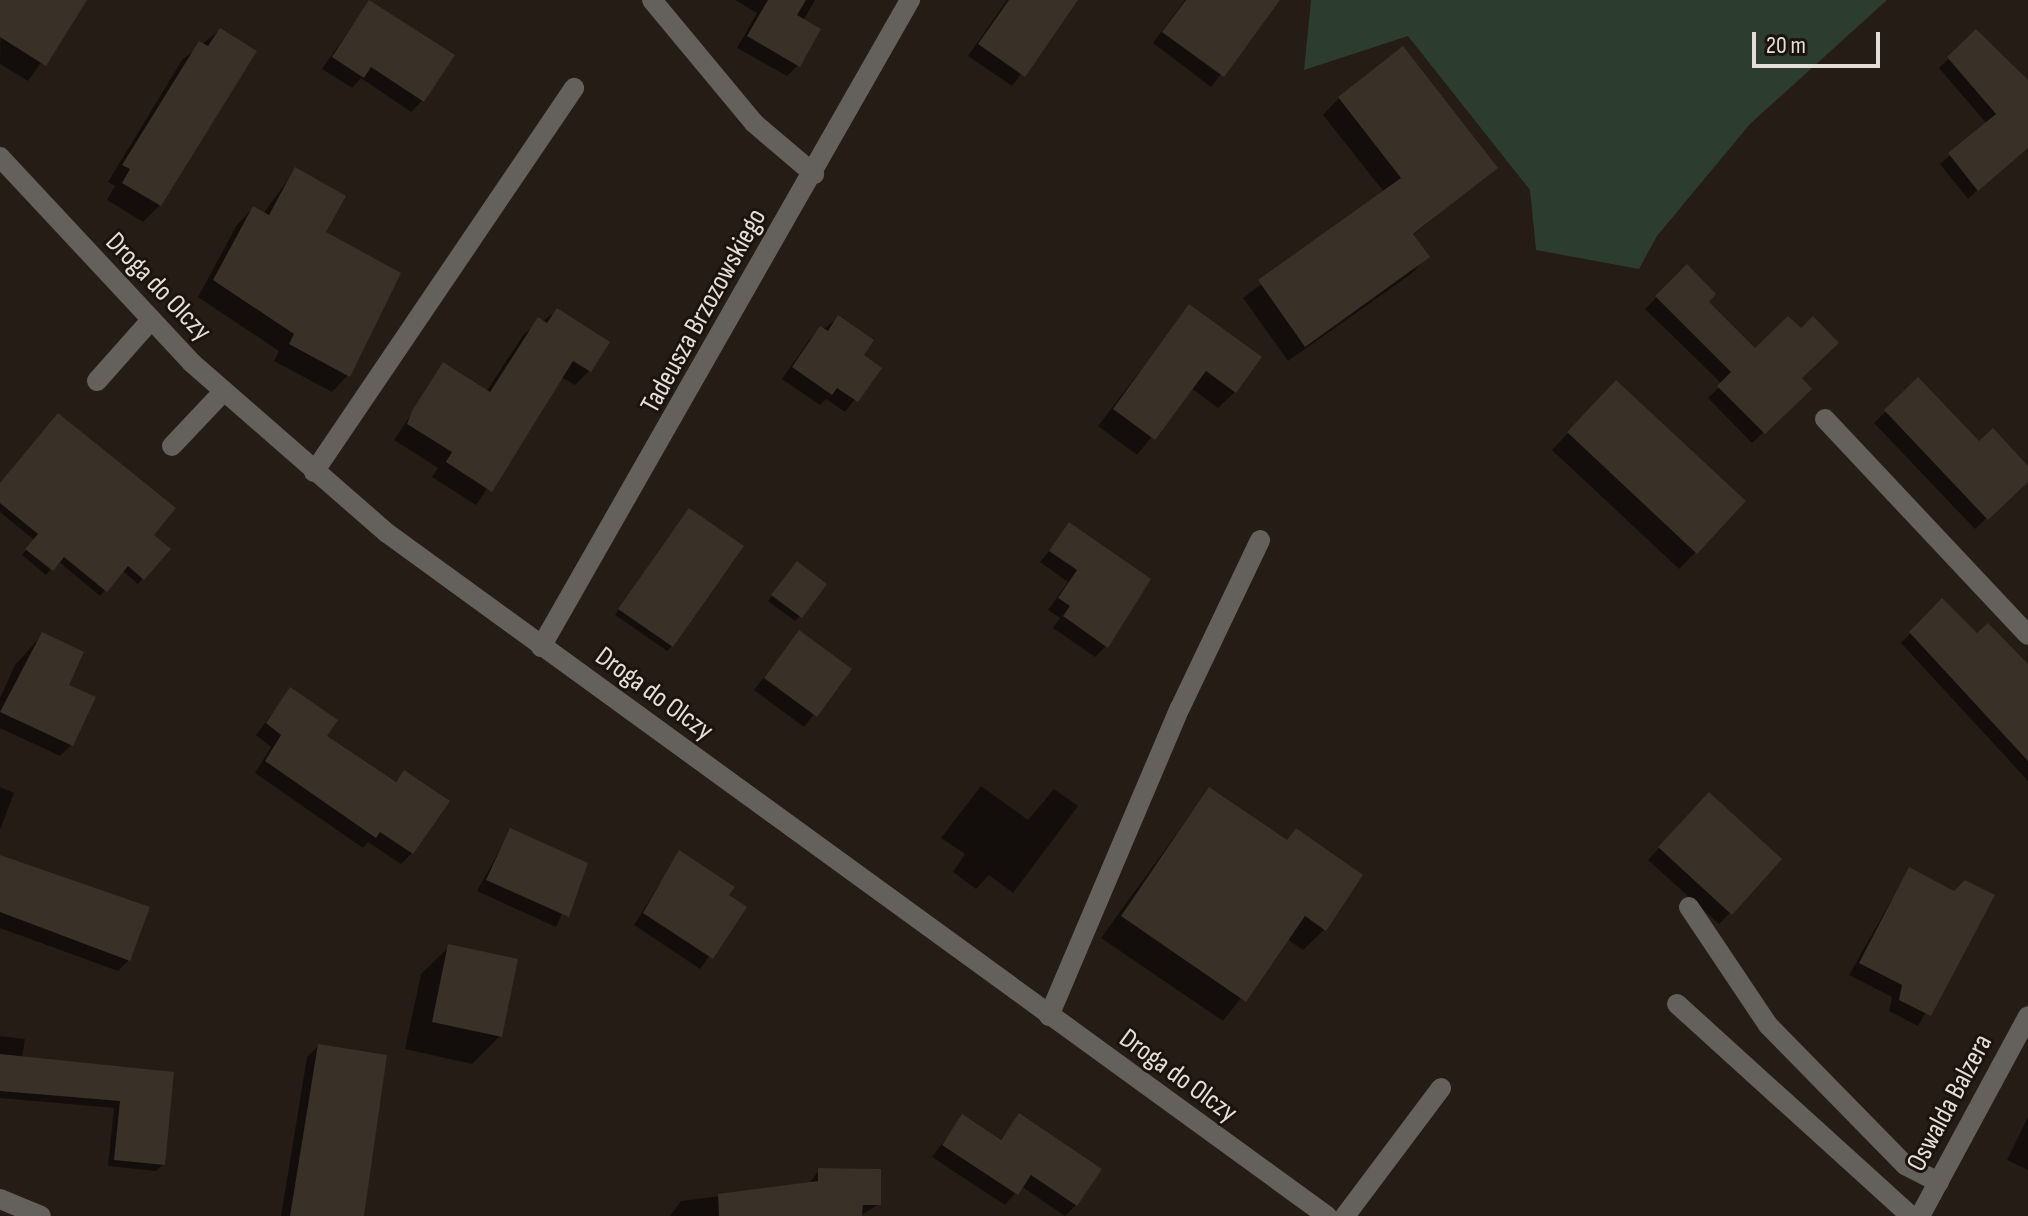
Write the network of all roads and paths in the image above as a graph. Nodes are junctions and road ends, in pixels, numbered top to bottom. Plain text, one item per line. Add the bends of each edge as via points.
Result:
1 (652, 0) edge
2 (910, 0) edge
3 (574, 88) dead end
4 (0, 157) edge
5 (814, 174) junction
6 (150, 321) junction
7 (97, 381) dead end
8 (223, 392) junction
9 (1825, 419) dead end
10 (172, 446) dead end
11 (314, 472) junction
12 (1260, 540) dead end
13 (2028, 635) edge
14 (541, 647) junction
15 (1689, 907) dead end
16 (1677, 1004) dead end
17 (1049, 1016) junction
18 (2028, 1016) edge
19 (1441, 1088) dead end
20 (1939, 1182) junction
21 (0, 1199) edge
22 (41, 1216) edge
23 (1327, 1216) edge
24 (1345, 1216) edge
25 (1911, 1216) edge
26 (1920, 1216) edge

1 - 5 street via 754,123
2 - 5 street, Tadeusza Brzozowskiego
3 - 11 street
4 - 6 street, Droga do Olczy
5 - 14 street, Tadeusza Brzozowskiego
6 - 7 street
6 - 8 street, Droga do Olczy
8 - 10 street
8 - 11 street, Droga do Olczy
9 - 13 street
11 - 14 street, Droga do Olczy
12 - 17 street via 1180,708
14 - 17 street, Droga do Olczy
15 - 20 street via 1768,1025 1905,1165
16 - 25 street
17 - 23 street, Droga do Olczy
18 - 20 street, Oswalda Balzera
19 - 24 street
20 - 26 street, Oswalda Balzera
21 - 22 street

